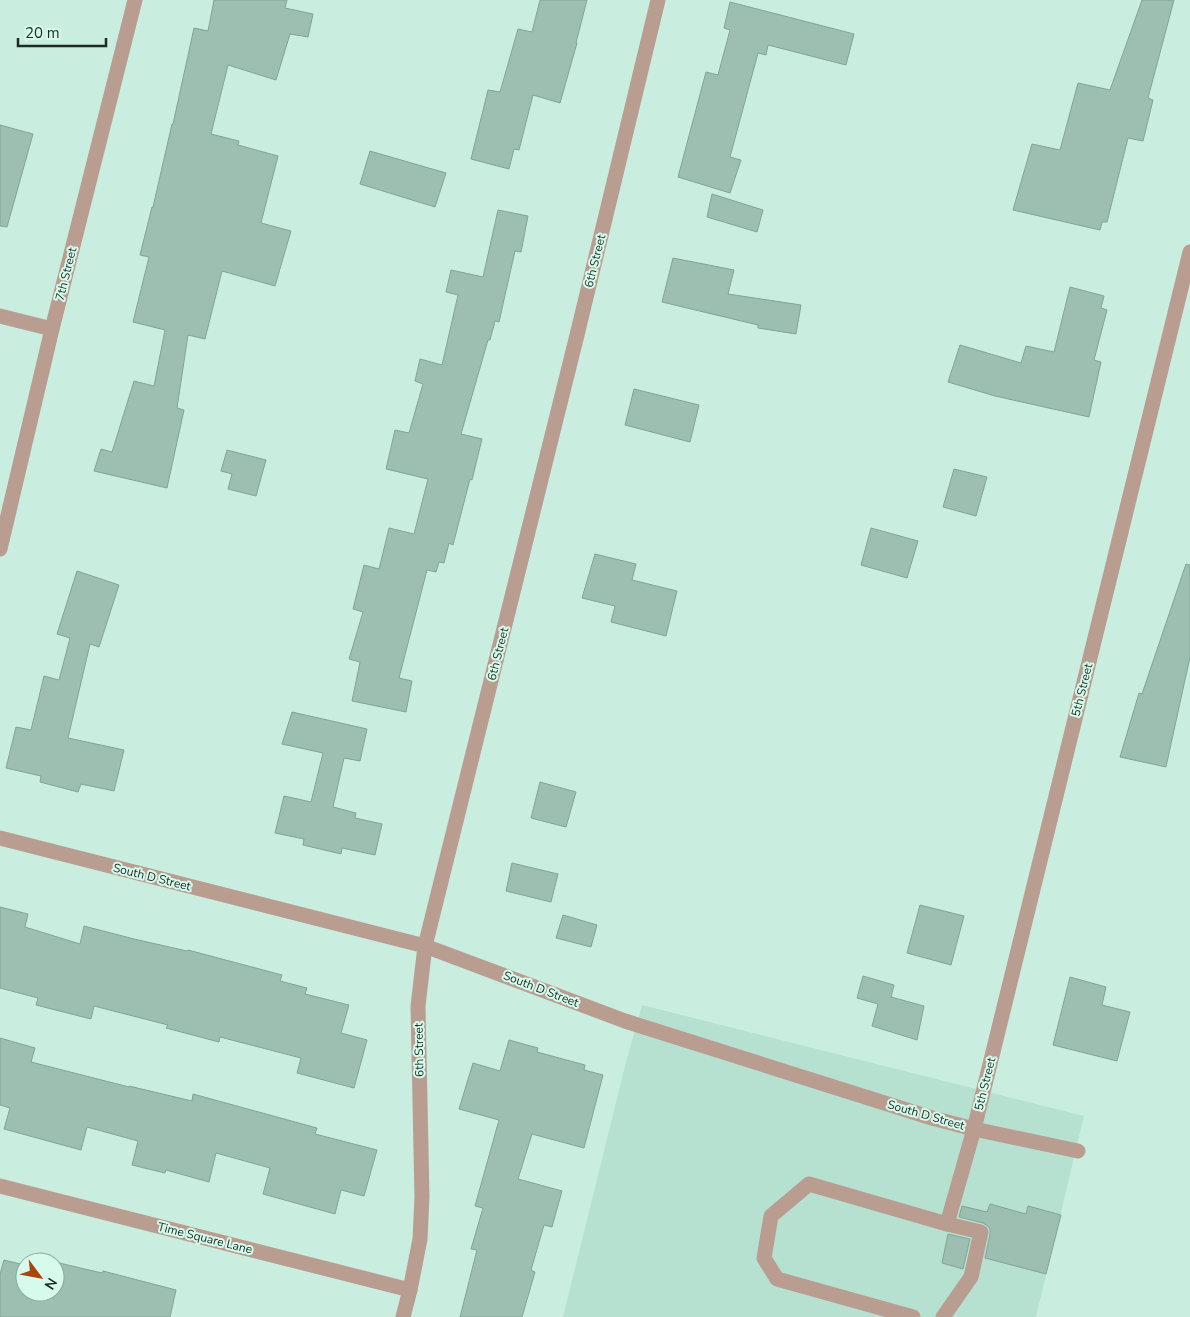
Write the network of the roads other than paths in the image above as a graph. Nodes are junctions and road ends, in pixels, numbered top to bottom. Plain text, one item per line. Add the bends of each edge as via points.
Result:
1 (135, 0) edge
2 (658, 0) edge
3 (1190, 252) edge
4 (0, 316) edge
5 (52, 329) junction
6 (0, 549) edge
7 (0, 838) edge
8 (425, 946) junction
9 (974, 1129) junction
10 (1078, 1152) dead end
11 (0, 1186) edge
12 (947, 1224) junction
13 (410, 1290) junction
14 (403, 1317) edge
15 (913, 1317) edge
16 (943, 1317) edge

1 - 5 street, 7th Street
2 - 8 street, 6th Street
3 - 9 street, 5th Street
4 - 5 street
5 - 6 street, 7th Street
7 - 8 street, South D Street
8 - 9 street, South D Street via 625,1021
8 - 13 street, 6th Street via 418,1006 422,1197 420,1239
9 - 10 street, South D Street
9 - 12 street, 5th Street
11 - 13 street, Time Square Lane
12 - 15 street via 809,1184 771,1216 764,1258 777,1279
12 - 16 street via 981,1232 971,1277
13 - 14 street, 6th Street

